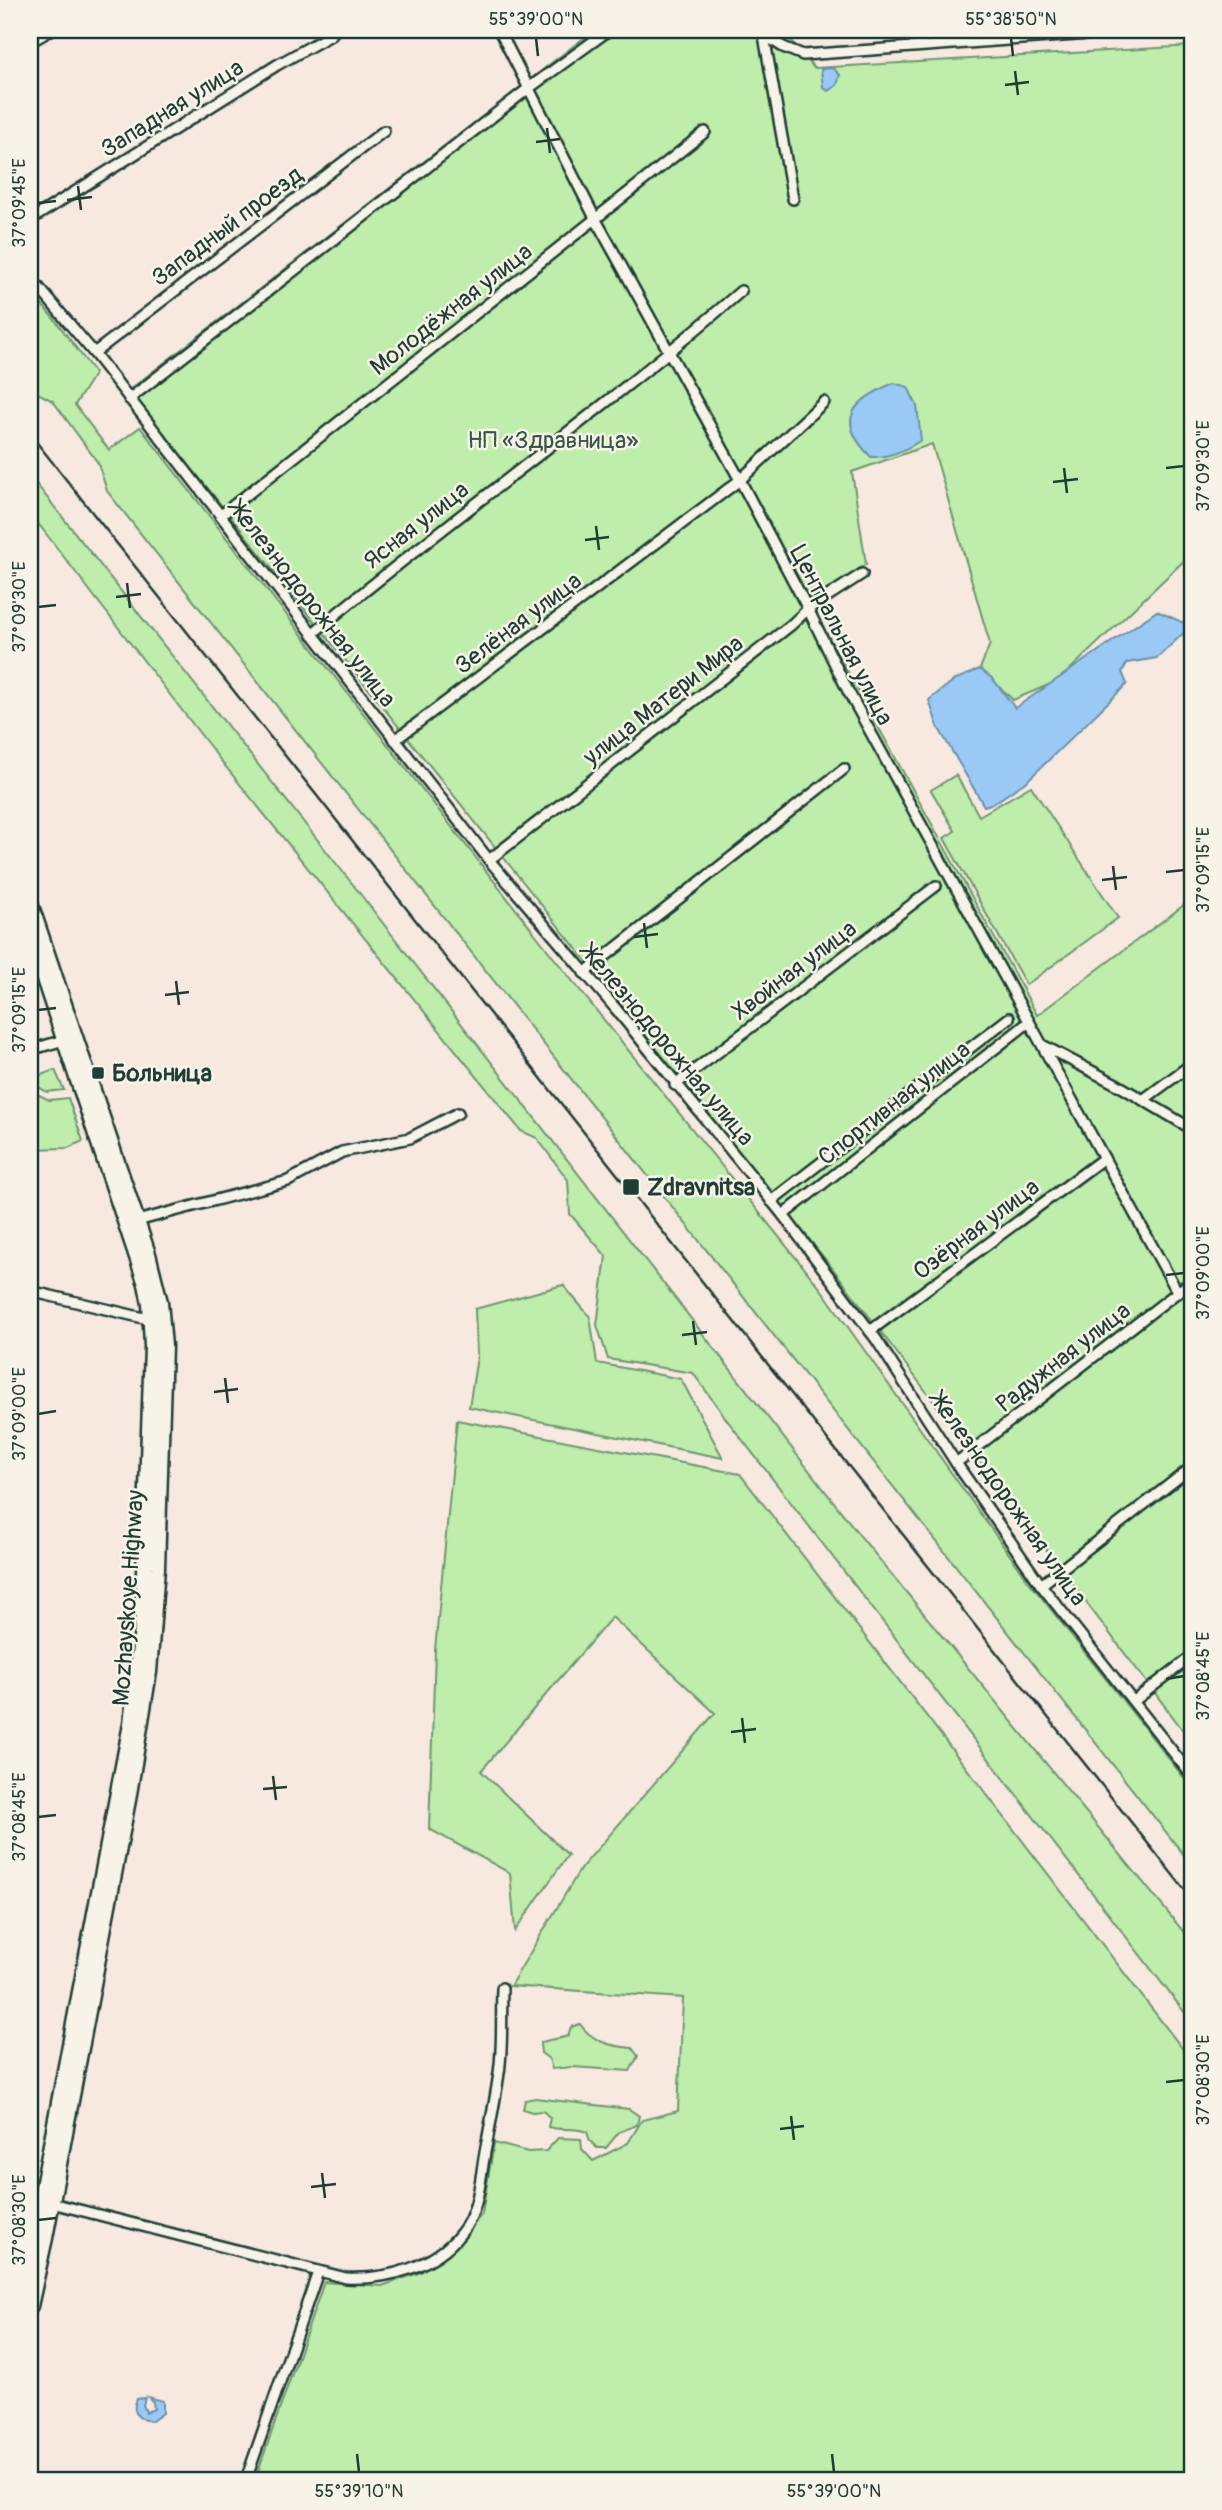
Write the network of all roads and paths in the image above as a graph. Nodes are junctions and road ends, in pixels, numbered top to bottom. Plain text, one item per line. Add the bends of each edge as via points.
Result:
1 (51, 30) edge
2 (335, 30) edge
3 (499, 30) edge
4 (609, 30) edge
5 (1146, 30) edge
6 (764, 33) edge
7 (30, 42) edge
8 (529, 88) junction
9 (384, 131) dead end
10 (705, 132) dead end
11 (793, 199) dead end
12 (30, 220) edge
13 (596, 220) junction
14 (30, 277) edge
15 (741, 291) dead end
16 (94, 353) junction
17 (670, 353) junction
18 (129, 399) junction
19 (824, 402) dead end
20 (740, 480) junction
21 (220, 516) junction
22 (862, 574) dead end
23 (808, 609) junction
24 (312, 634) junction
25 (395, 740) junction
26 (844, 769) dead end
27 (489, 860) junction
28 (936, 886) dead end
29 (30, 903) edge
30 (30, 937) edge
31 (584, 973) junction
32 (1009, 1018) dead end
33 (1029, 1022) junction
34 (64, 1040) junction
35 (1042, 1045) junction
36 (30, 1050) edge
37 (1192, 1064) edge
38 (676, 1085) junction
39 (1143, 1100) junction
40 (458, 1113) dead end
41 (1192, 1129) edge
42 (1104, 1158) junction
43 (771, 1201) junction
44 (783, 1215) junction
45 (137, 1221) junction
46 (1192, 1281) edge
47 (30, 1291) edge
48 (1178, 1293) junction
49 (152, 1320) junction
50 (870, 1331) junction
51 (957, 1463) junction
52 (1192, 1467) edge
53 (1041, 1585) junction
54 (1192, 1656) edge
55 (1134, 1701) junction
56 (1192, 1776) edge
57 (502, 1988) dead end
58 (52, 2203) junction
59 (36, 2236) edge
60 (30, 2255) edge
61 (318, 2272) junction
62 (30, 2306) edge
63 (246, 2480) edge

1 - 7 street
2 - 12 street, Западная улица
3 - 8 street, Центральная улица
4 - 8 street
5 - 6 street via 803,55
6 - 11 street
8 - 13 street, Центральная улица
8 - 18 street
9 - 16 street, Западный проезд
10 - 13 street, Молодёжная улица
13 - 17 street, Центральная улица
13 - 21 street, Молодёжная улица
14 - 16 street, Железнодорожная улица
15 - 17 street, Ясная улица
16 - 18 street, Железнодорожная улица
17 - 20 street, Центральная улица
17 - 24 street, Ясная улица
18 - 21 street, Железнодорожная улица
19 - 20 street, Зелёная улица
20 - 23 street, Центральная улица
20 - 25 street, Зелёная улица
21 - 24 street, Железнодорожная улица
22 - 23 street, улица Матери Мира
23 - 27 street, улица Матери Мира
23 - 33 street, Центральная улица
24 - 25 street, Железнодорожная улица
25 - 27 street, Железнодорожная улица
26 - 31 street
27 - 31 street, Железнодорожная улица
28 - 38 street, Хвойная улица
29 - 45 main road, Mozhayskoye Highway
30 - 34 main road, Mozhayskoye Highway
31 - 38 street, Железнодорожная улица
32 - 43 street
33 - 35 street, Центральная улица
33 - 44 street, Спортивная улица
34 - 36 street
34 - 49 main road, Mozhayskoye Highway via 146,1284
35 - 39 street
35 - 42 street, Центральная улица
37 - 39 street
38 - 43 street, Железнодорожная улица
39 - 41 street
40 - 45 street via 410,1138 342,1153 288,1181
42 - 48 street, Центральная улица
42 - 50 street, Озёрная улица
43 - 44 street, Железнодорожная улица
44 - 50 street, Железнодорожная улица
45 - 58 main road, Mozhayskoye Highway via 156,1281 163,1332 153,1631 128,1800
46 - 48 street, Радужная улица
47 - 49 street
48 - 51 street, Радужная улица
49 - 59 main road, Mozhayskoye Highway via 142,1629 131,1724
50 - 51 street, Железнодорожная улица
51 - 53 street, Железнодорожная улица
52 - 53 street
53 - 55 street, Железнодорожная улица
54 - 55 street
55 - 56 street, Железнодорожная улица
57 - 61 street via 499,2071 480,2181 471,2218 462,2233 436,2256 384,2277 346,2278
58 - 59 main road, Mozhayskoye Highway
58 - 61 street
59 - 60 main road, Mozhayskoye Highway
59 - 62 main road, Mozhayskoye Highway
61 - 63 street

